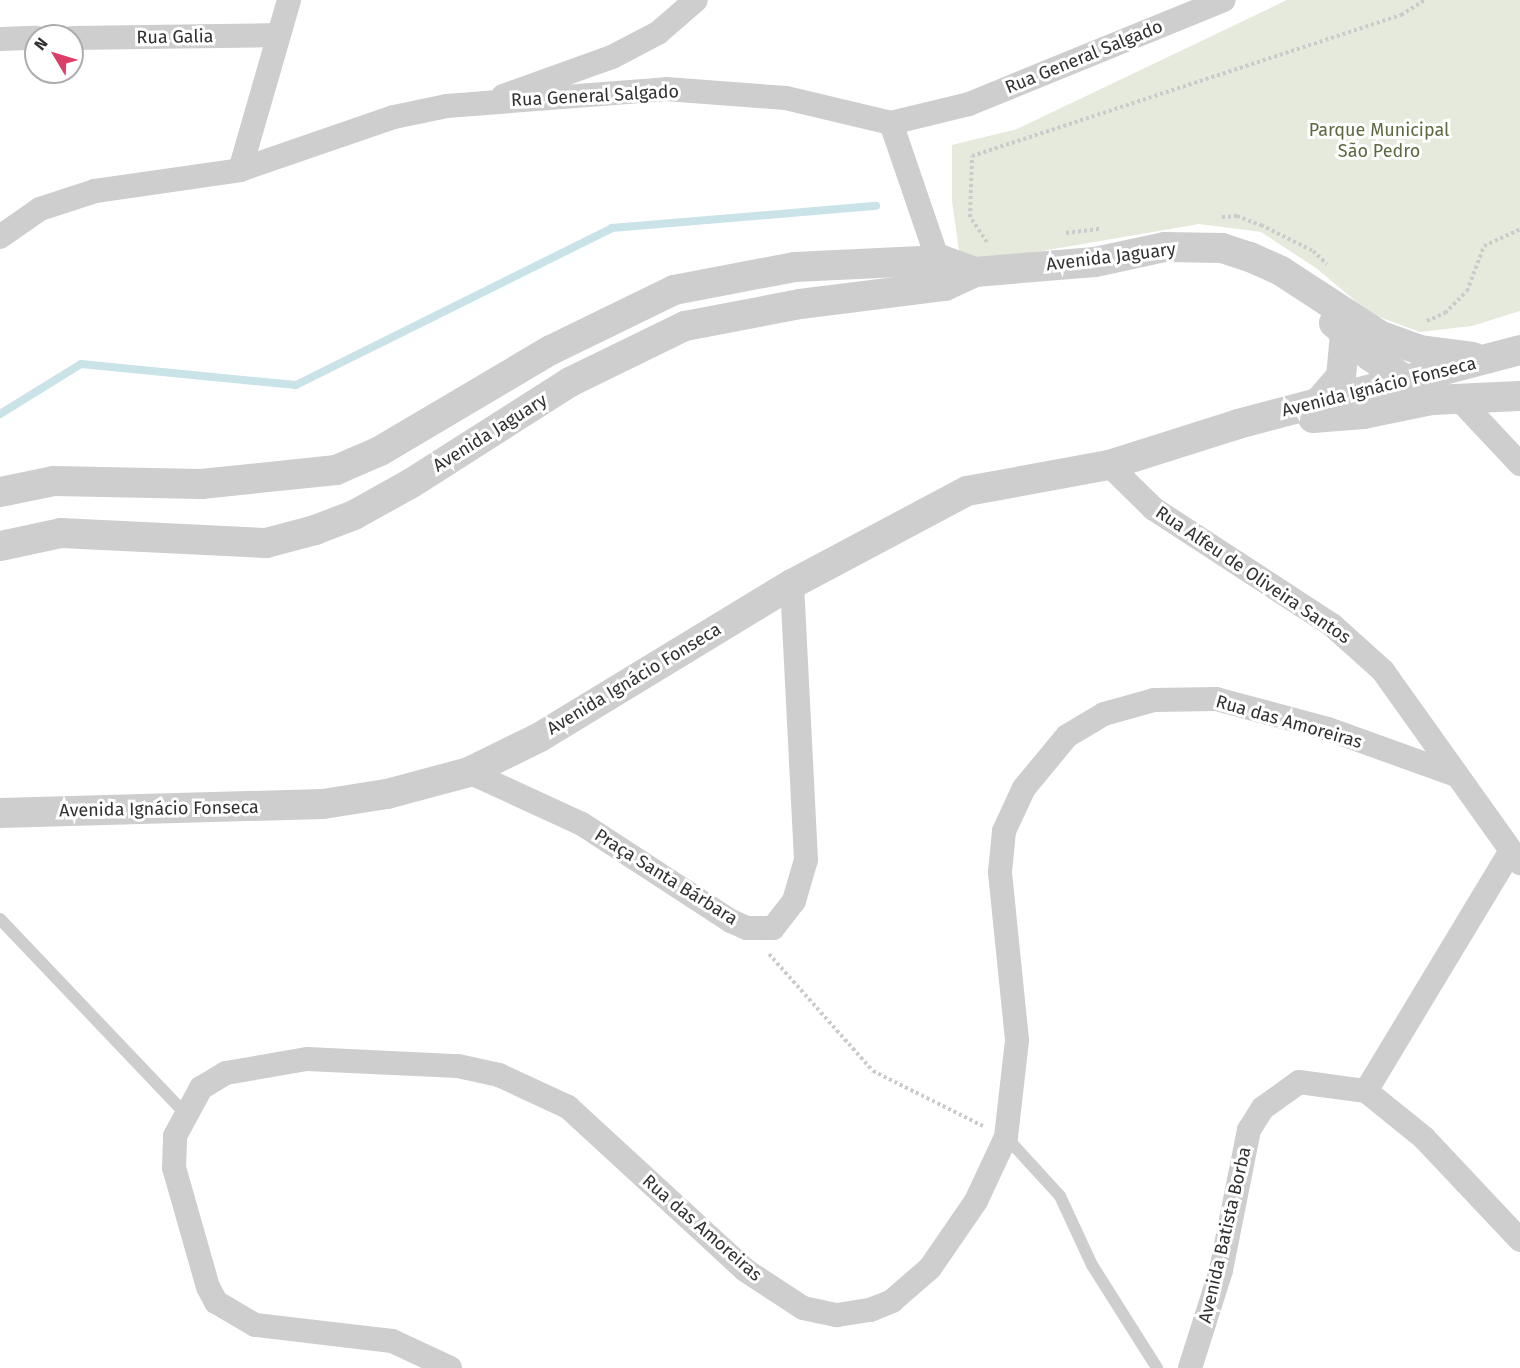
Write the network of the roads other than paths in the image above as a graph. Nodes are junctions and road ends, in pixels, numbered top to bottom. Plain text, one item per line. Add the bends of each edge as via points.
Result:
1 (289, 0) edge
2 (696, 0) edge
3 (1224, 0) edge
4 (278, 35) junction
5 (24, 38) edge
6 (84, 38) edge
7 (0, 39) edge
8 (487, 101) junction
9 (891, 123) junction
10 (240, 170) junction
11 (0, 237) edge
12 (944, 273) junction
13 (1308, 290) junction
14 (1345, 334) junction
15 (1510, 353) edge
16 (1407, 379) junction
17 (1515, 397) edge
18 (1445, 399) junction
19 (1318, 403) junction
20 (1238, 424) junction
21 (396, 442) junction
22 (1520, 464) edge
23 (1109, 465) junction
24 (410, 484) junction
25 (0, 492) edge
26 (0, 546) edge
27 (792, 584) junction
28 (469, 772) junction
29 (1453, 774) junction
30 (0, 813) edge
31 (1515, 857) edge
32 (0, 919) edge
33 (1366, 1091) junction
34 (185, 1113) junction
35 (1006, 1137) junction
36 (1520, 1240) edge
37 (450, 1368) edge
38 (1157, 1368) edge
39 (1190, 1368) edge

1 - 4 street
2 - 8 street via 658,33 612,57
3 - 9 street, Rua General Salgado via 969,104
4 - 6 street, Rua Galia
4 - 10 street
5 - 7 street
8 - 9 street, Rua General Salgado via 542,102 666,88 786,98
8 - 10 street, Rua General Salgado via 394,117
9 - 12 street
10 - 11 street, Rua General Salgado via 95,191 40,208
12 - 13 street, Avenida Jaguary via 1095,262 1165,247 1222,248 1281,271
12 - 21 street, Avenida Jaguary via 795,267 674,290 551,350
12 - 24 street, Avenida Jaguary via 685,326 570,382
13 - 14 street
13 - 15 street via 1398,344
14 - 16 street
14 - 19 street via 1341,377
15 - 16 street, Avenida Ignácio Fonseca
15 - 17 street via 1504,379
16 - 18 street
16 - 19 street, Avenida Ignácio Fonseca
17 - 18 street, Avenida Ignácio Fonseca
18 - 20 street, Avenida Ignácio Fonseca via 1363,414
18 - 22 street
19 - 20 street, Avenida Ignácio Fonseca
20 - 23 street, Avenida Ignácio Fonseca
21 - 24 street
21 - 25 street, Avenida Jaguary via 336,470 301,476 201,484 54,481
23 - 27 street, Avenida Ignácio Fonseca via 967,491
23 - 29 street, Rua Alfeu de Oliveira Santos via 1154,509 1332,625 1383,670
24 - 26 street, Avenida Jaguary via 354,515 266,543 61,533
27 - 28 street, Avenida Ignácio Fonseca via 540,737
27 - 28 street, Praça Santa Bárbara via 806,860 800,887 773,928 747,928 582,824
28 - 30 street, Avenida Ignácio Fonseca via 387,794 322,804
29 - 31 street, Rua Alfeu de Oliveira Santos
29 - 35 street, Rua das Amoreiras via 1328,729 1216,699 1154,700 1104,714 1067,736 1024,788 1004,831 1000,872 1017,1040
31 - 33 street
32 - 34 lane
33 - 36 street via 1424,1138
33 - 39 street, Avenida Batista Borba via 1299,1082 1263,1108 1240,1157 1221,1270
34 - 35 street, Rua das Amoreiras via 201,1088 225,1073 307,1059 458,1066 499,1075 568,1107 745,1270 803,1308 837,1316 892,1301 930,1268 976,1201
34 - 37 street, Rua das Amoreiras via 175,1136 174,1168 208,1287 216,1302 255,1325 392,1341
35 - 38 lane via 1060,1196 1092,1265

